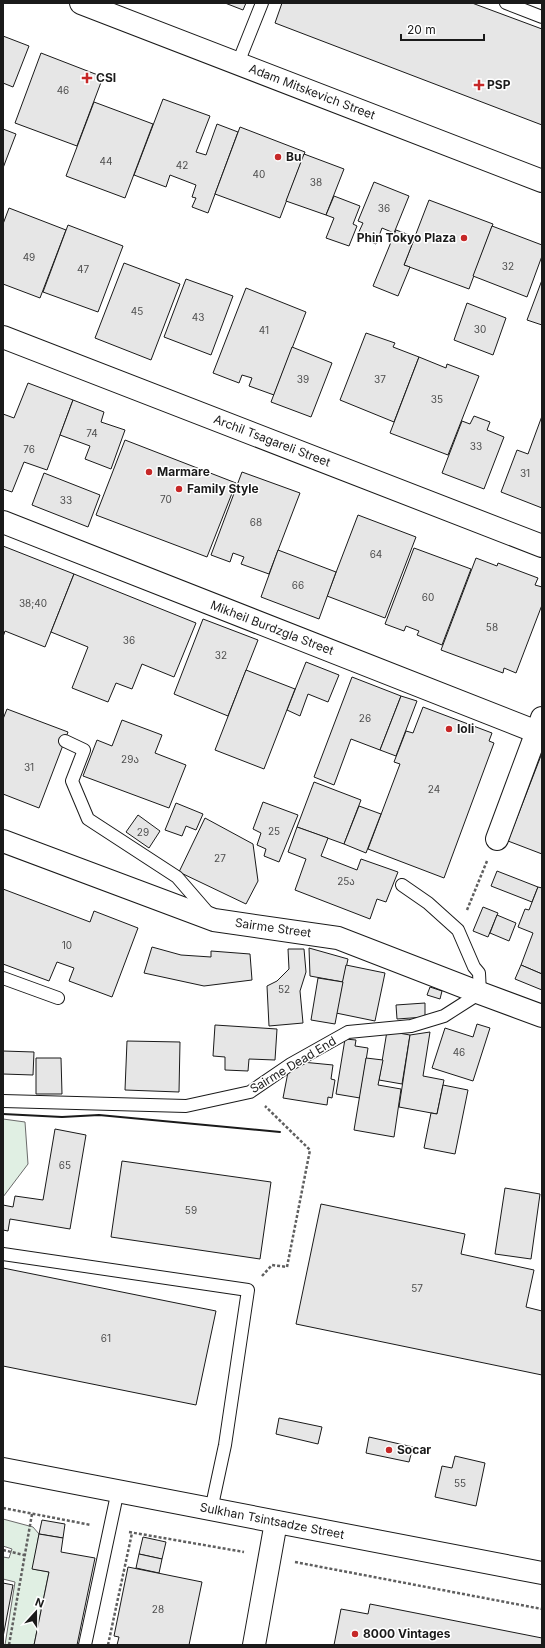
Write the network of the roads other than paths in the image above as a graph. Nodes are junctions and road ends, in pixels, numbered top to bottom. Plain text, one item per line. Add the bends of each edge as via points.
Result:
1 (81, 3) edge
2 (262, 3) edge
3 (506, 3) edge
4 (542, 17) edge
5 (238, 64) junction
6 (542, 181) edge
7 (3, 337) edge
8 (3, 522) edge
9 (542, 546) edge
10 (540, 728) edge
11 (65, 741) dead end
12 (497, 839) road end
13 (3, 841) edge
14 (402, 885) dead end
15 (214, 920) junction
16 (3, 978) edge
17 (480, 993) junction
18 (58, 998) dead end
19 (542, 1016) edge
20 (3, 1101) edge
21 (3, 1254) edge
22 (3, 1469) edge
23 (118, 1490) junction
24 (211, 1510) junction
25 (276, 1522) junction
26 (542, 1573) edge
27 (85, 1645) edge
28 (254, 1645) edge

1 - 5 street, Adam Mitskevich Street
2 - 5 lane
3 - 4 lane
5 - 6 street, Adam Mitskevich Street
7 - 9 street, Archil Tsagareli Street
8 - 10 street, Mikheil Burdzgla Street
10 - 12 street
11 - 15 lane via 84,750 72,781 88,819 177,877
13 - 15 street, Sairme Street
14 - 17 lane via 428,903 458,930 479,973
15 - 17 street, Sairme Street via 338,938
16 - 18 lane
17 - 19 street, Sairme Street
17 - 20 lane, Sairme Dead End via 444,1016 411,1026 348,1032 291,1064 250,1092 186,1106
21 - 24 lane via 248,1290 225,1445
22 - 23 street, Sulkhan Tsintsadze Street
23 - 24 street, Sulkhan Tsintsadze Street
23 - 27 lane
24 - 25 street, Sulkhan Tsintsadze Street
25 - 26 street, Sulkhan Tsintsadze Street
25 - 28 street

